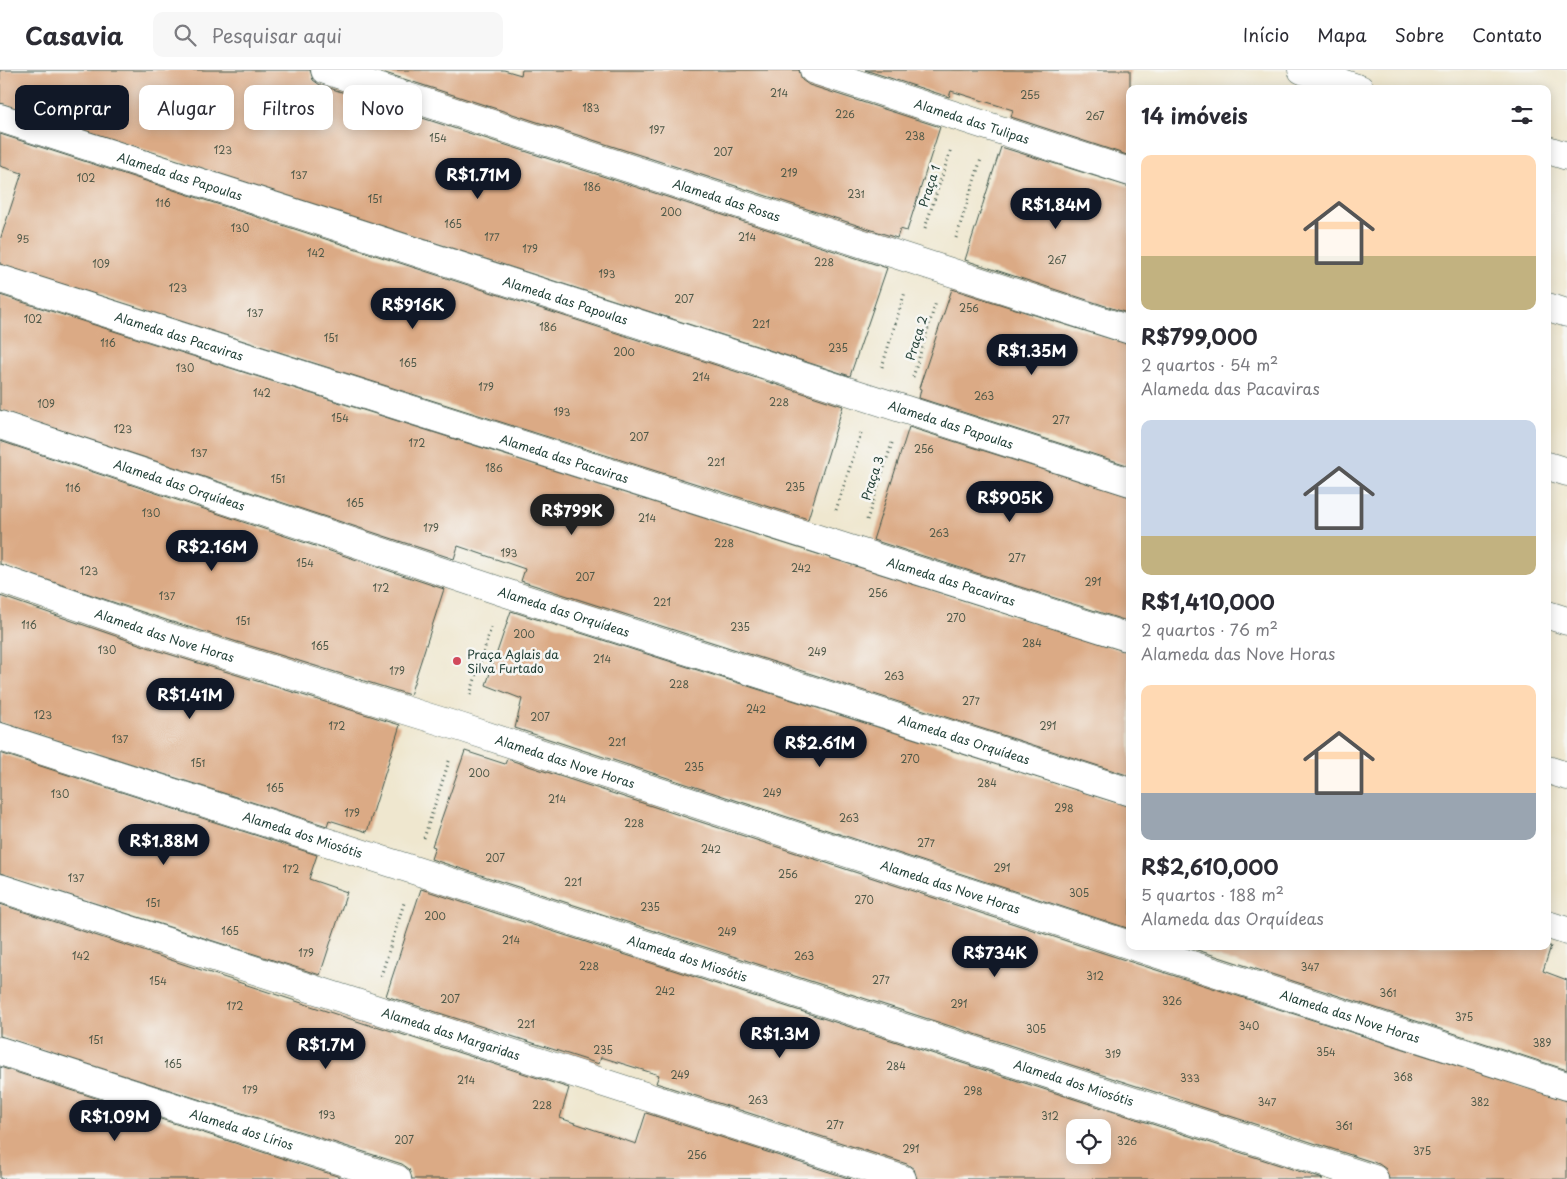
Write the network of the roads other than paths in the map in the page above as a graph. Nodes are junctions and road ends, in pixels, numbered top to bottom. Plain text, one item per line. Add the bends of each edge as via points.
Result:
1 (325, 70) edge
2 (814, 70) edge
3 (1302, 70) edge
4 (1348, 85) edge
5 (0, 118) edge
6 (1551, 151) edge
7 (1567, 156) edge
8 (1126, 171) edge
9 (0, 278) edge
10 (1551, 308) edge
11 (1567, 313) edge
12 (1126, 329) edge
13 (0, 425) edge
14 (1551, 467) edge
15 (1567, 472) edge
16 (1126, 481) edge
17 (0, 579) edge
18 (1551, 616) edge
19 (1567, 621) edge
20 (1126, 637) edge
21 (0, 737) edge
22 (1551, 771) edge
23 (1567, 776) edge
24 (1126, 791) edge
25 (0, 888) edge
26 (1551, 926) edge
27 (1567, 931) edge
28 (1126, 944) edge
29 (1144, 950) edge
30 (0, 1051) edge
31 (1567, 1086) edge
32 (397, 1179) edge
33 (902, 1179) edge
34 (1374, 1179) edge

1 - 12 street, Alameda das Rosas
2 - 8 street, Alameda das Tulipas
3 - 4 street
5 - 16 street, Alameda das Papoulas
6 - 7 street
9 - 20 street, Alameda das Pacaviras
10 - 11 street
13 - 24 street, Alameda das Orquídeas via 503,592
14 - 15 street
17 - 28 street, Alameda das Nove Horas via 164,636 460,727
18 - 19 street
21 - 34 street, Alameda dos Miosótis
22 - 23 street
25 - 33 street, Alameda das Margaridas
26 - 27 street
29 - 31 street, Alameda das Nove Horas
30 - 32 street, Alameda dos Lírios

